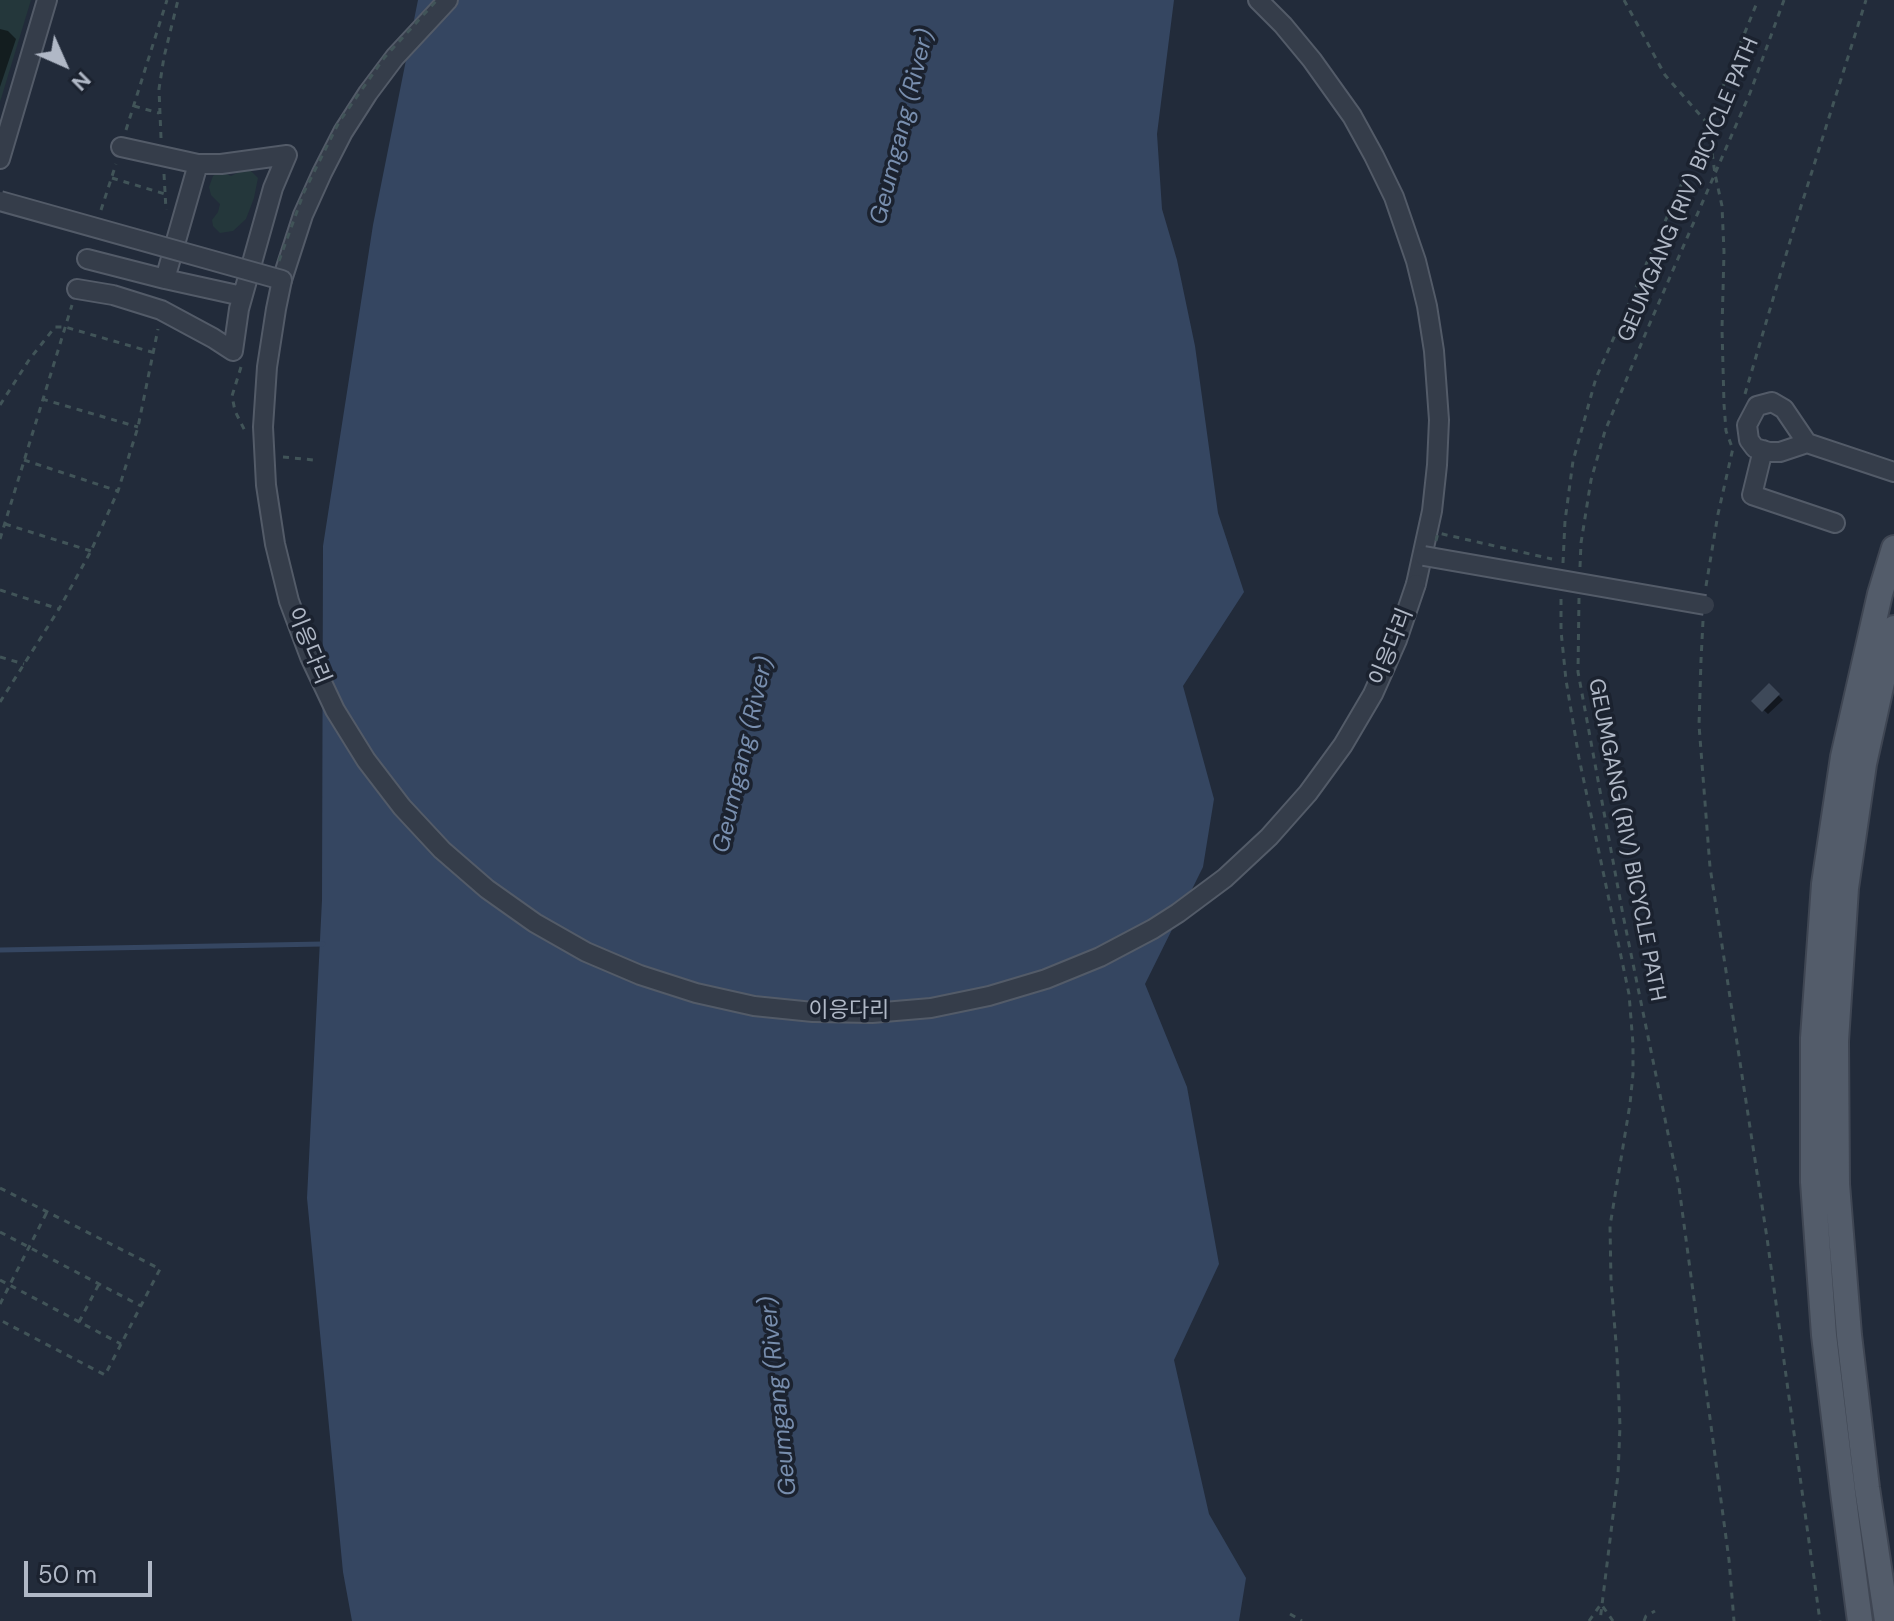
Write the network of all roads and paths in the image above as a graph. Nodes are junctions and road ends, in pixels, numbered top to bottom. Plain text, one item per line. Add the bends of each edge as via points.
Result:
1 (47, 0) edge
2 (437, 0) edge
3 (448, 0) edge
4 (1258, 0) edge
5 (1624, 0) edge
6 (1758, 0) edge
7 (1784, 0) edge
8 (1866, 0) edge
9 (134, 106) dead end
10 (159, 113) dead end
11 (1708, 124) junction
12 (121, 147) dead end
13 (0, 159) edge
14 (198, 164) junction
15 (1715, 174) junction
16 (112, 178) dead end
17 (165, 194) dead end
18 (0, 201) edge
19 (87, 259) dead end
20 (120, 267) junction
21 (280, 273) junction
22 (165, 279) junction
23 (77, 289) dead end
24 (113, 295) junction
25 (242, 296) junction
26 (1744, 396) dead end
27 (42, 399) dead end
28 (0, 405) edge
29 (138, 427) junction
30 (1735, 435) dead end
31 (1807, 443) junction
32 (1733, 447) junction
33 (1763, 450) junction
34 (24, 460) dead end
35 (1894, 472) edge
36 (118, 491) junction
37 (1835, 523) dead end
38 (5, 524) dead end
39 (1438, 533) dead end
40 (1894, 548) edge
41 (1430, 549) junction
42 (91, 551) junction
43 (1563, 562) dead end
44 (1580, 567) dead end
45 (1561, 588) dead end
46 (0, 590) edge
47 (1579, 591) dead end
48 (1705, 605) junction
49 (59, 609) junction
50 (1894, 628) edge
51 (0, 657) edge
52 (24, 664) junction
53 (0, 702) edge
54 (0, 1188) edge
55 (47, 1212) junction
56 (0, 1232) edge
57 (29, 1247) junction
58 (0, 1280) edge
59 (99, 1284) junction
60 (10, 1285) junction
61 (0, 1304) edge
62 (141, 1306) junction
63 (0, 1320) edge
64 (79, 1322) junction
65 (121, 1344) junction
66 (1601, 1604) junction
67 (1655, 1611) dead end
68 (1290, 1614) dead end
69 (1302, 1621) edge
70 (1589, 1621) edge
71 (1600, 1621) edge
72 (1613, 1621) edge
73 (1644, 1621) edge
74 (1734, 1621) edge
75 (1820, 1621) edge
76 (1860, 1621) edge
77 (1887, 1621) edge

1 - 13 street
2 - 21 path, bridge via 384,58 339,122 304,192
3 - 21 street, 이응다리 via 395,57 343,132
4 - 41 street, 이응다리 via 1305,51 1352,116 1394,197 1416,261 1433,340 1439,420
5 - 11 path via 1665,75
6 - 11 path
7 - 15 path, GEUMGANG (RIV) BICYCLE PATH
8 - 26 path
9 - 10 path
11 - 15 path
11 - 43 path via 1596,378 1573,461
12 - 14 street
14 - 22 street
14 - 25 street via 287,155
15 - 32 path via 1724,252 1726,431
15 - 44 path, GEUMGANG (RIV) BICYCLE PATH via 1605,431 1591,480
16 - 17 path
18 - 21 street, bridge
19 - 20 street
20 - 22 street
20 - 24 street
21 - 41 street, 이응다리, bridge via 264,397 270,515 299,629 350,735 422,829 510,906 613,964 725,1000 843,1013 960,1003 1073,969 1165,921 1247,858 1326,770 1386,667
22 - 25 street
23 - 24 street
24 - 25 street via 161,310 233,351
27 - 29 path
28 - 29 path via 55,327 65,327 155,353
29 - 36 path
30 - 32 path
31 - 33 street via 1780,452
31 - 33 street via 1784,409 1772,402 1757,406 1747,425 1749,440
31 - 35 street
32 - 48 path
33 - 37 street via 1752,495
34 - 36 path
36 - 42 path
38 - 42 path
39 - 41 path, bridge
40 - 76 main road via 1843,757 1824,884 1813,1038 1813,1182 1824,1335
41 - 48 street, bridge
42 - 49 path
45 - 66 path via 1566,680 1629,994 1633,1044 1630,1104 1610,1226 1620,1426
46 - 49 path
47 - 74 path, GEUMGANG (RIV) BICYCLE PATH via 1578,672 1679,1187
48 - 75 path via 1699,725 1710,867
49 - 52 path
50 - 77 main road via 1864,764 1846,888 1836,1041 1837,1184 1849,1335
51 - 52 path
52 - 53 path
54 - 55 path
55 - 57 path
55 - 62 path via 160,1269
56 - 57 path
57 - 59 path
57 - 60 path
58 - 60 path
59 - 62 path
59 - 64 path
60 - 61 path
60 - 64 path
62 - 65 path
63 - 65 path via 105,1375
64 - 65 path
66 - 70 path
66 - 71 path
66 - 72 path
67 - 73 path
68 - 69 path

